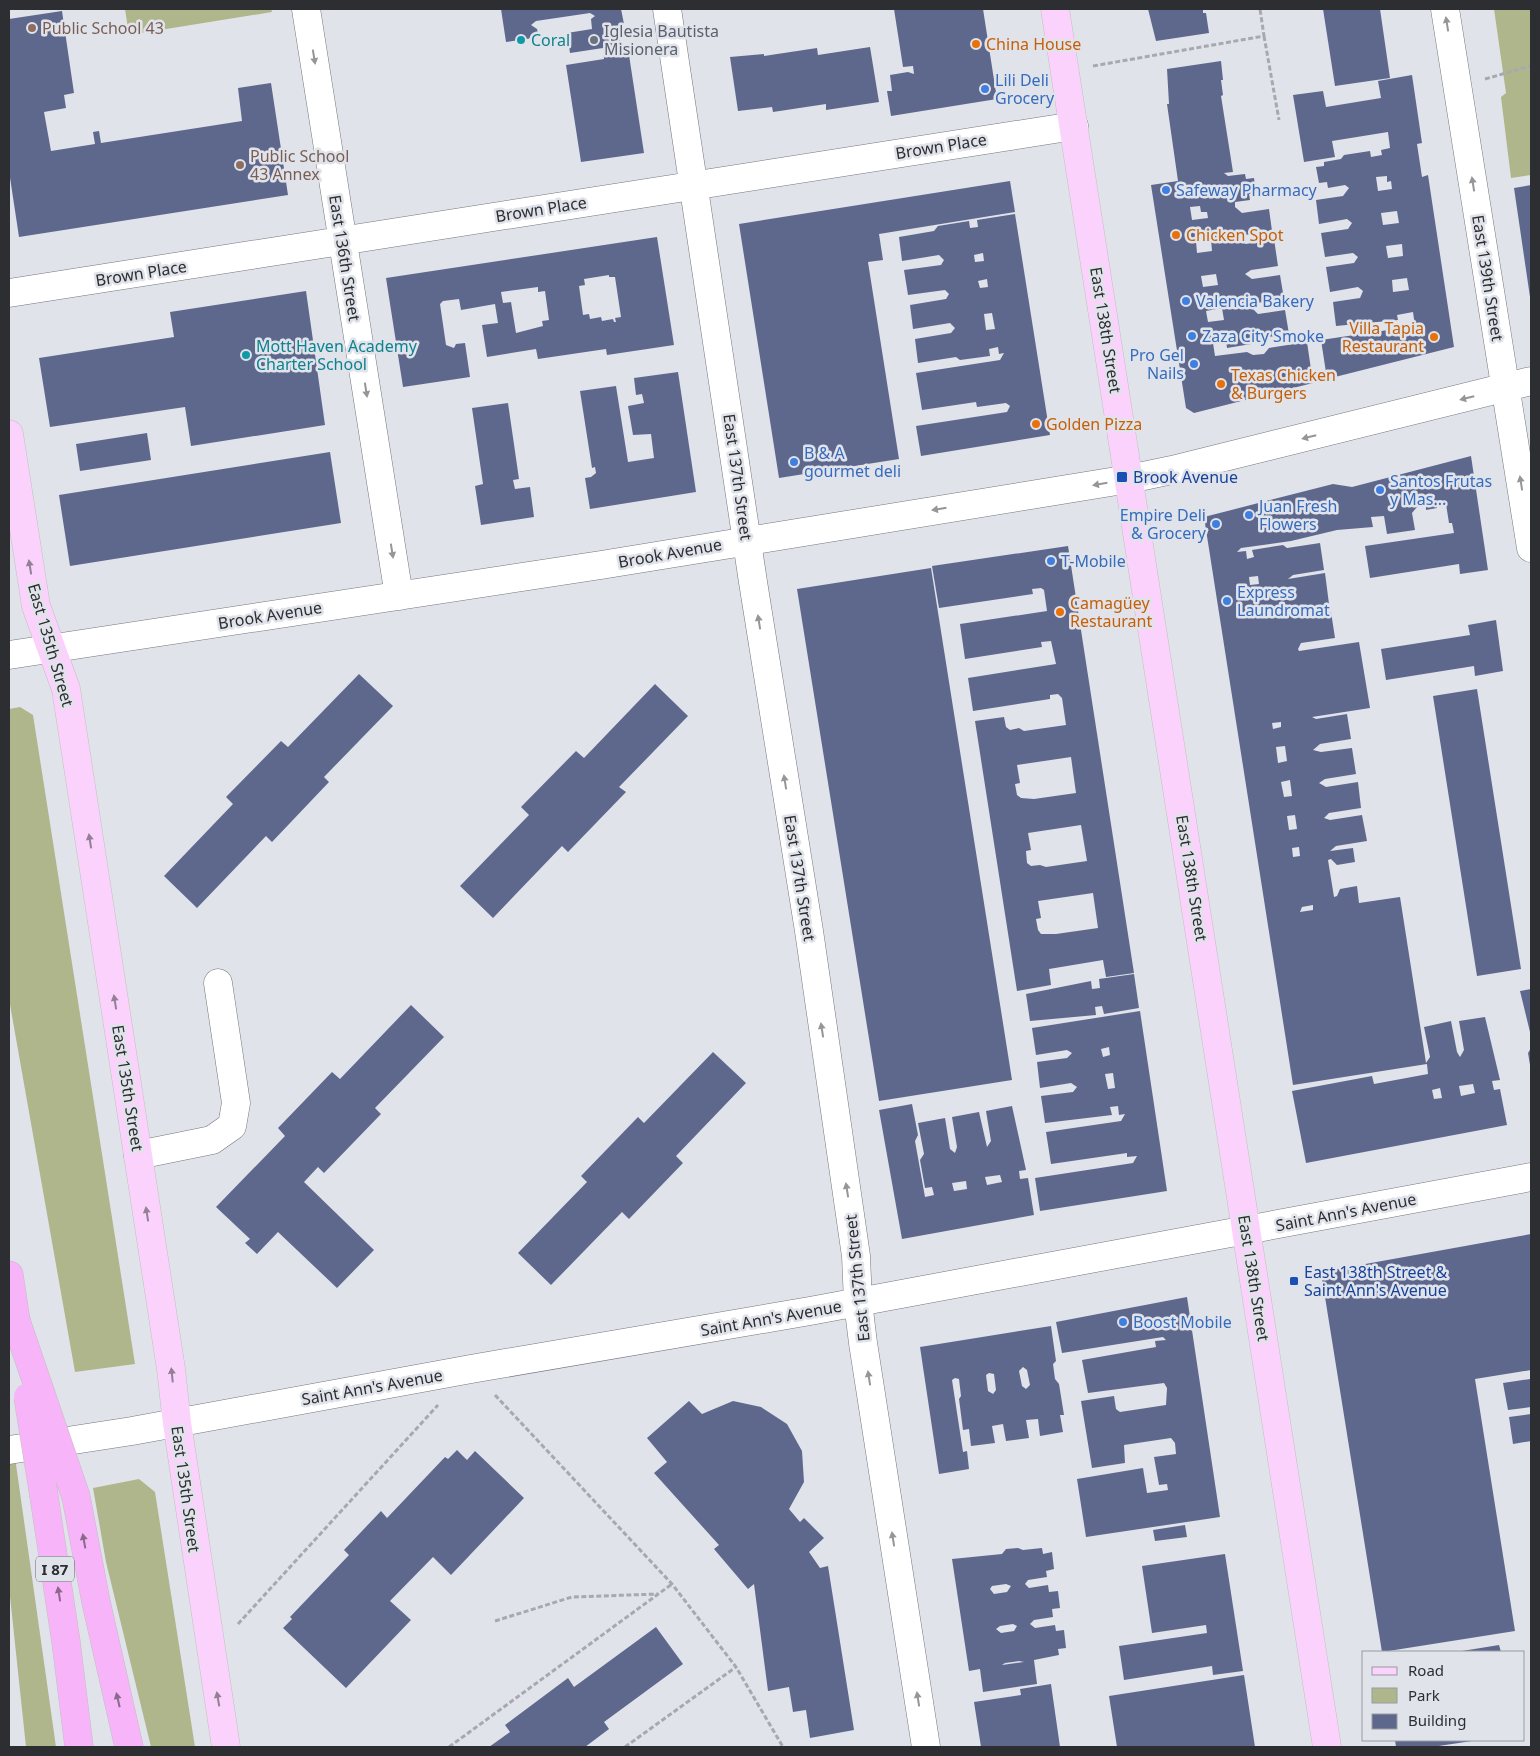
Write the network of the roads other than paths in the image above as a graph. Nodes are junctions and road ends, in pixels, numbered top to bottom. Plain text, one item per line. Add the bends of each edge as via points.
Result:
1 (306, 9) edge
2 (667, 9) edge
3 (1055, 9) edge
4 (1445, 9) edge
5 (1074, 126) junction
6 (693, 185) junction
7 (342, 240) junction
8 (9, 294) edge
9 (1519, 384) edge
10 (9, 434) edge
11 (1129, 479) junction
12 (747, 540) junction
13 (1531, 548) edge
14 (399, 596) junction
15 (52, 648) junction
16 (9, 655) edge
17 (218, 983) dead end
18 (138, 1155) junction
19 (1531, 1177) edge
20 (1246, 1231) junction
21 (9, 1275) edge
22 (858, 1302) junction
23 (16, 1321) junction
24 (177, 1423) junction
25 (9, 1450) edge
26 (66, 1642) junction
27 (79, 1747) edge
28 (91, 1747) edge
29 (129, 1747) edge
30 (226, 1747) edge
31 (926, 1747) edge
32 (1327, 1747) edge

1 -> 7 street, East 136th Street
2 - 6 street, East 137th Street
3 - 5 main road, East 138th Street
9 -> 4 street, East 139th Street
5 - 6 street, Brown Place
5 - 11 main road, East 138th Street
6 - 7 street, Brown Place
6 - 12 street, East 137th Street
7 - 8 street, Brown Place
7 -> 14 street, East 136th Street
9 -> 11 street, Brook Avenue
13 -> 9 street, East 139th Street
15 -> 10 main road, East 135th Street via 36,606
11 -> 12 street, Brook Avenue
11 - 20 main road, East 138th Street
12 - 14 street, Brook Avenue
22 -> 12 street, East 137th Street via 856,1256 809,930
14 - 15 street, Brook Avenue
15 - 16 street, Brook Avenue
18 -> 15 main road, East 135th Street via 66,689
17 - 18 street via 236,1103 232,1126 212,1140
24 -> 18 main road, East 135th Street
19 - 20 street, Saint Ann's Avenue
20 - 22 street, Saint Ann's Avenue
20 - 32 main road, East 138th Street
21 - 23 highway, I 87
22 - 24 street, Saint Ann's Avenue
31 -> 22 street, East 137th Street
26 -> 23 highway, I 87, bridge
29 -> 23 highway, bridge via 76,1497
24 - 25 street, Saint Ann's Avenue
30 -> 24 main road, East 135th Street
26 - 27 highway
26 - 28 highway

